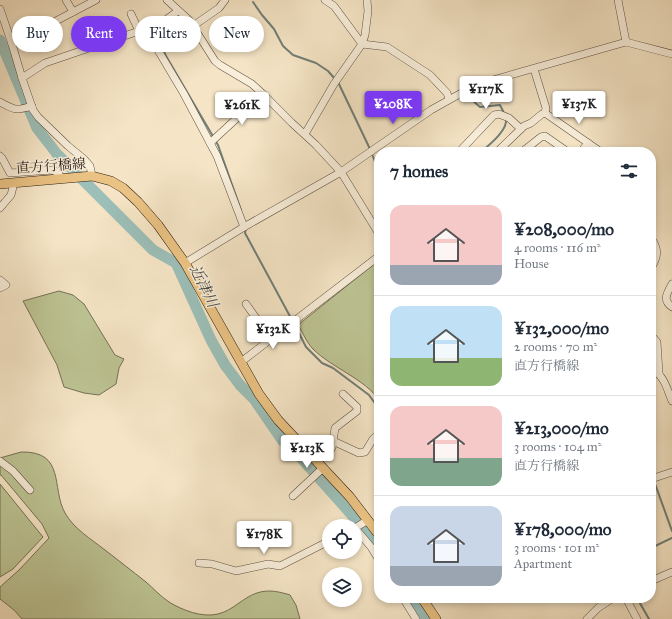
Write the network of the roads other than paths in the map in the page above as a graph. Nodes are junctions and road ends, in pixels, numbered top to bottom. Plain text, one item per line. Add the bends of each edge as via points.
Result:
1 (66, 0) edge
2 (96, 0) edge
3 (167, 0) edge
4 (225, 0) edge
5 (325, 0) edge
6 (367, 0) edge
7 (618, 0) edge
8 (0, 9) edge
9 (178, 11) junction
10 (73, 12) junction
11 (131, 14) dead end
12 (171, 16) edge
13 (184, 16) edge
14 (63, 17) edge
15 (135, 20) edge
16 (201, 20) edge
17 (135, 32) edge
18 (201, 39) edge
19 (626, 42) junction
20 (12, 44) edge
21 (362, 44) junction
22 (14, 52) edge
23 (156, 52) edge
24 (672, 54) edge
25 (534, 69) junction
26 (22, 78) junction
27 (264, 94) junction
28 (449, 99) junction
29 (0, 102) edge
30 (32, 106) junction
31 (546, 113) junction
32 (521, 128) junction
33 (305, 134) junction
34 (210, 143) junction
35 (588, 143) junction
36 (377, 147) edge
37 (464, 147) edge
38 (502, 147) edge
39 (528, 147) edge
40 (561, 147) edge
41 (585, 147) edge
42 (594, 147) edge
43 (374, 149) edge
44 (0, 156) edge
45 (340, 172) junction
46 (92, 176) junction
47 (60, 179) junction
48 (14, 183) junction
49 (0, 184) edge
50 (0, 208) edge
51 (374, 226) edge
52 (244, 227) junction
53 (656, 248) edge
54 (374, 260) edge
55 (656, 260) edge
56 (185, 263) junction
57 (0, 280) edge
58 (672, 284) edge
59 (0, 288) edge
60 (246, 304) dead end
61 (672, 307) edge
62 (271, 339) junction
63 (656, 341) edge
64 (241, 362) junction
65 (656, 371) edge
66 (659, 373) junction
67 (343, 394) dead end
68 (672, 401) edge
69 (374, 438) edge
70 (333, 441) junction
71 (0, 461) edge
72 (321, 466) junction
73 (672, 472) edge
74 (656, 477) edge
75 (30, 490) dead end
76 (292, 496) dead end
77 (368, 520) junction
78 (362, 524) edge
79 (374, 529) edge
80 (362, 536) edge
81 (322, 545) edge
82 (374, 552) edge
83 (199, 563) dead end
84 (672, 572) edge
85 (656, 579) edge
86 (406, 603) edge
87 (425, 603) edge
88 (606, 603) edge
89 (629, 603) edge
90 (416, 619) edge
91 (436, 619) edge
92 (587, 619) edge
93 (637, 619) edge

1 - 10 street
2 - 10 street
3 - 9 street
4 - 16 street via 219,8
5 - 21 street via 334,6
6 - 21 street via 368,12
7 - 19 street
8 - 20 street
9 - 12 street
9 - 13 street
10 - 14 street
11 - 15 street
17 - 26 street via 45,63
18 - 27 street via 215,61
19 - 24 street
19 - 25 street
21 - 28 street via 387,47 430,75 447,93
21 - 33 street via 334,84
22 - 26 street
23 - 34 street via 184,94
25 - 28 street via 493,80
25 - 31 street
26 - 30 street
27 - 33 street
27 - 34 street
28 - 36 street
29 - 30 street via 12,109
30 - 46 street via 38,117 90,166
31 - 32 street
31 - 35 street
32 - 37 street via 509,118 494,115
32 - 38 street
33 - 45 street
34 - 52 street
35 - 41 street
35 - 42 street
39 - 40 street via 542,136
43 - 45 street
44 - 47 street via 10,174 52,170 59,173
45 - 51 street
45 - 52 street
46 - 47 main road, 直方行橋線
46 - 56 main road, 直方行橋線 via 111,181 138,202
47 - 48 main road, 直方行橋線
48 - 49 main road, 直方行橋線
48 - 50 street via 11,195
52 - 56 street
53 - 55 street
54 - 62 street
56 - 64 main road, 直方行橋線
57 - 59 street via 6,285
58 - 61 street via 666,299 667,304
60 - 62 street
62 - 64 street
63 - 66 street
64 - 72 main road, 直方行橋線 via 259,394 278,420
65 - 66 street
66 - 68 street
67 - 70 street via 357,407 357,411 334,428
69 - 70 street via 365,452 359,453
70 - 72 street via 332,448
71 - 75 street
72 - 76 street
72 - 77 main road, 直方行橋線
73 - 74 street
77 - 78 street
77 - 79 main road, 直方行橋線
80 - 82 street
81 - 83 street via 280,566 268,564 236,571
84 - 85 street
86 - 90 street
87 - 91 main road
88 - 92 street
89 - 93 street

